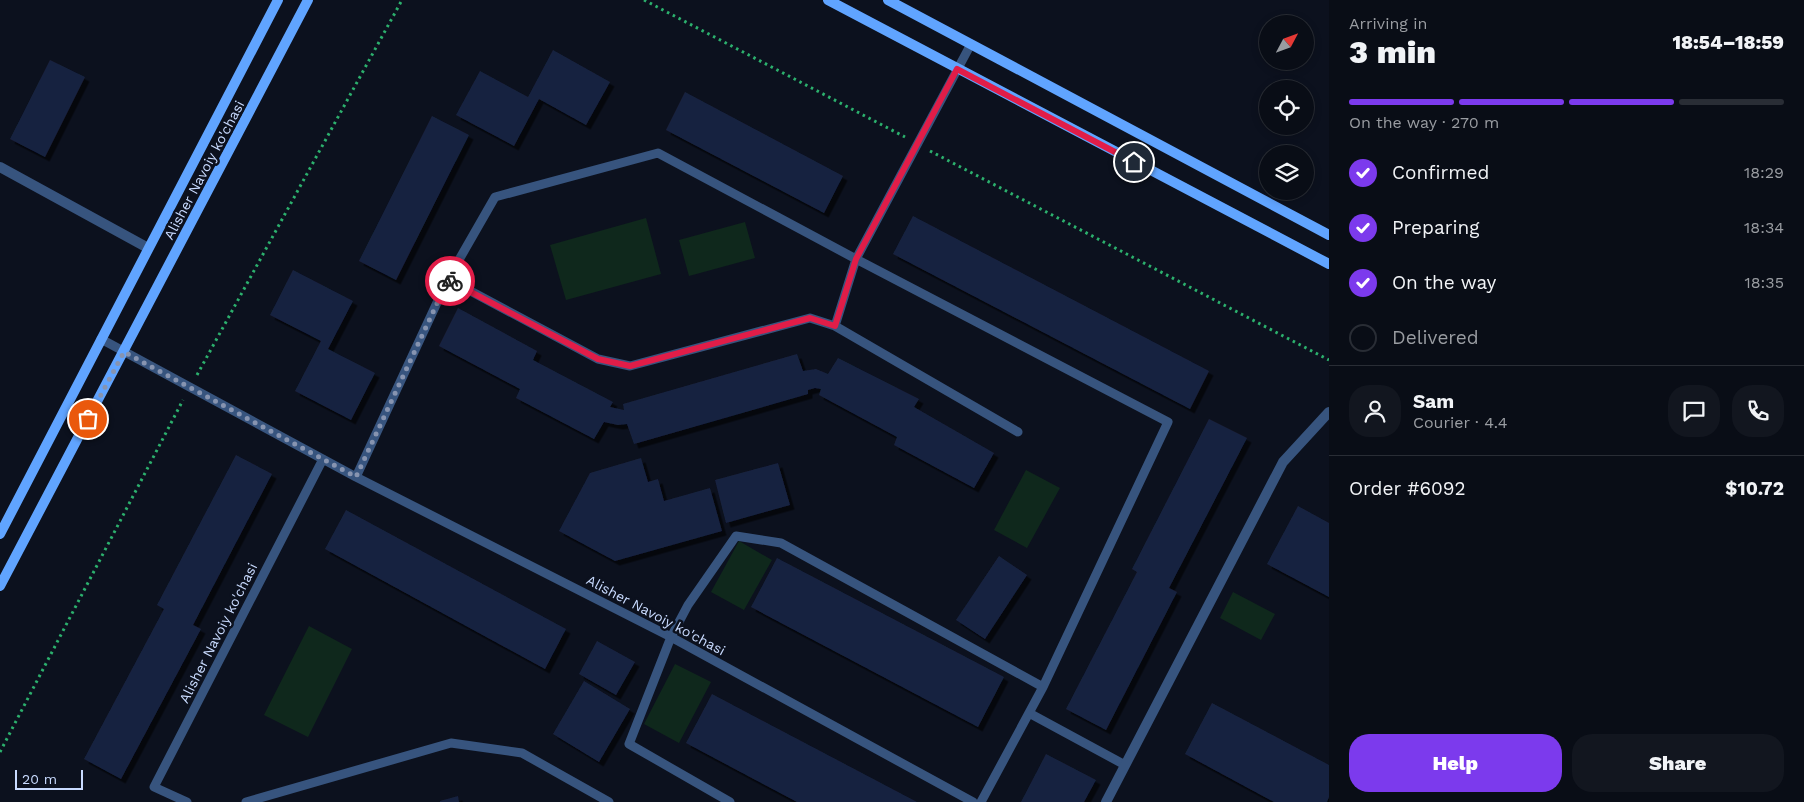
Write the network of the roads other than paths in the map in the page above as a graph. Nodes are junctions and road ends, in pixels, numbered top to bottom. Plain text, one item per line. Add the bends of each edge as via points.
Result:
1 (278, 0) edge
2 (308, 0) edge
3 (828, 0) edge
4 (888, 0) edge
5 (971, 44) junction
6 (957, 69) junction
7 (0, 167) edge
8 (1329, 235) edge
9 (148, 248) junction
10 (856, 259) junction
11 (1329, 264) edge
12 (448, 280) junction
13 (835, 326) junction
14 (101, 339) junction
15 (124, 352) junction
16 (1329, 412) edge
17 (1018, 432) dead end
18 (323, 459) junction
19 (356, 477) junction
20 (0, 534) edge
21 (0, 586) edge
22 (671, 637) junction
23 (1044, 687) junction
24 (1029, 713) junction
25 (1125, 765) junction
26 (187, 802) edge
27 (246, 802) edge
28 (609, 802) edge
29 (730, 802) edge
30 (973, 802) edge
31 (981, 802) edge
32 (1106, 802) edge

1 - 9 main road, Alisher Navoiy ko'chasi
2 - 15 main road, Alisher Navoiy ko'chasi
3 - 6 main road
4 - 5 main road
5 - 6 lane
5 - 8 main road
6 - 10 lane
6 - 11 main road
7 - 9 street
9 - 14 main road, Alisher Navoiy ko'chasi
10 - 12 lane via 658,153 495,197
10 - 13 lane
10 - 23 lane via 1168,422
12 - 13 lane via 598,359 630,366 810,318
12 - 19 lane
13 - 17 lane
14 - 15 lane, Alisher Navoiy ko'chasi
14 - 20 main road, Alisher Navoiy ko'chasi
15 - 18 lane, Alisher Navoiy ko'chasi
15 - 21 main road, Alisher Navoiy ko'chasi
16 - 25 street via 1283,462
18 - 19 lane, Alisher Navoiy ko'chasi
18 - 26 lane, Alisher Navoiy ko'chasi via 154,787
19 - 22 lane, Alisher Navoiy ko'chasi
22 - 23 lane via 688,605 736,536 781,543
22 - 29 lane via 629,744
22 - 30 lane, Alisher Navoiy ko'chasi
23 - 24 lane
24 - 25 lane
24 - 31 lane
25 - 32 street
27 - 28 lane via 451,743 522,753

